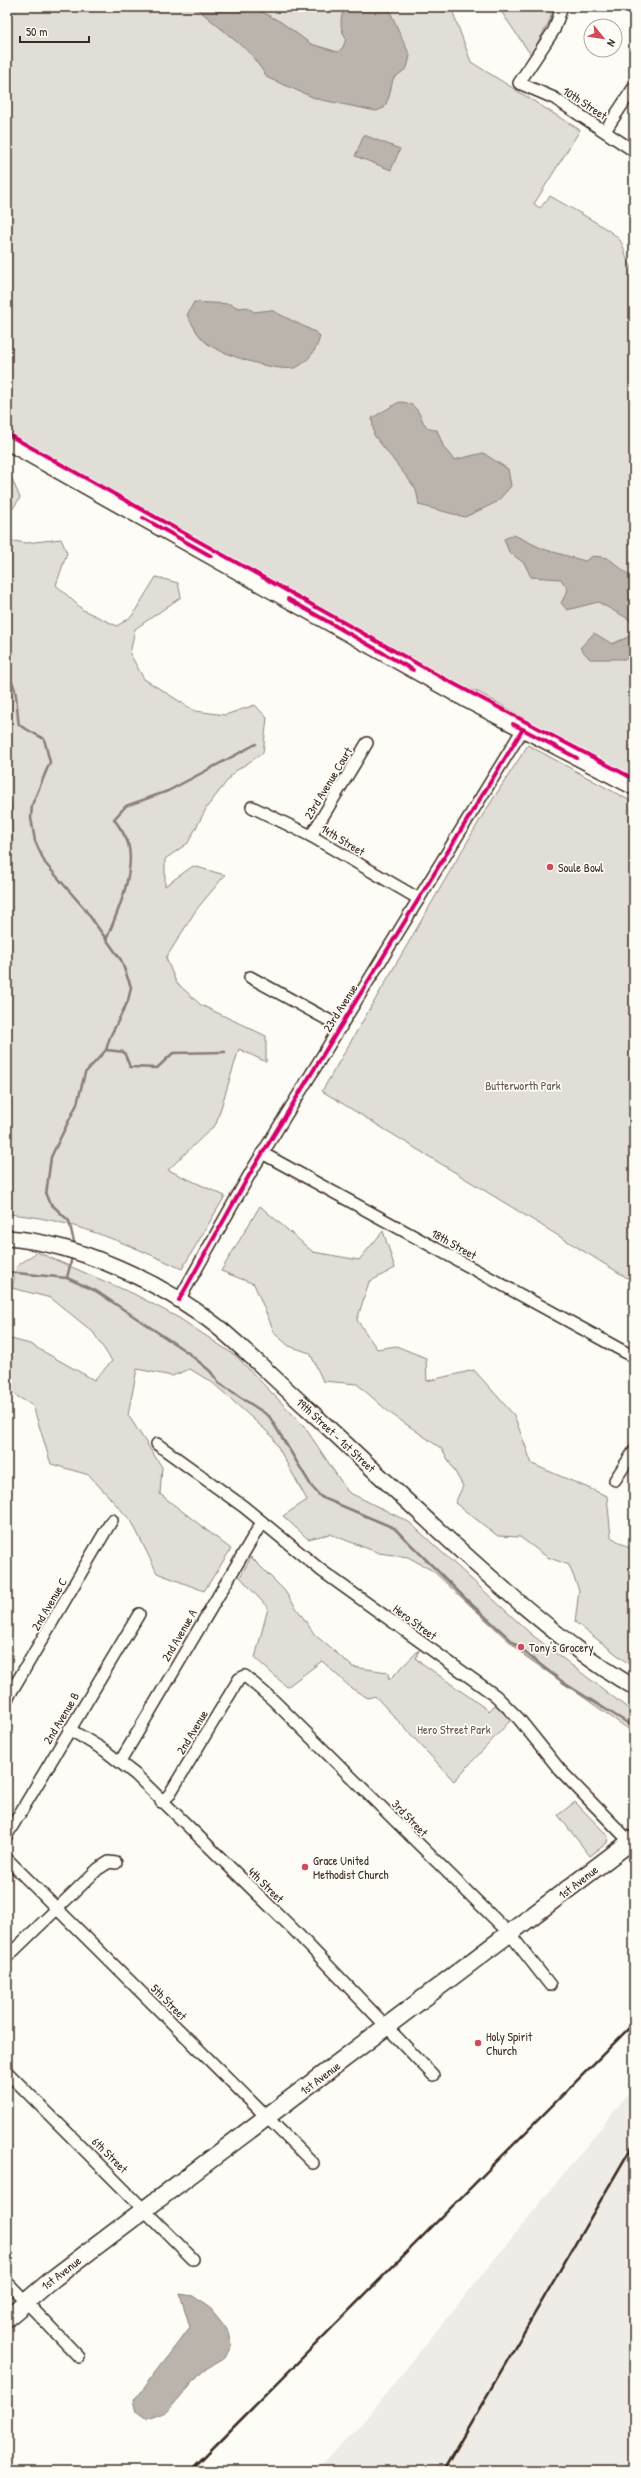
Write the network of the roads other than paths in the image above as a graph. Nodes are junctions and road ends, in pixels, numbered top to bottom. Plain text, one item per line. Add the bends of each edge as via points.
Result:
1 (562, 7) edge
2 (634, 87) edge
3 (605, 131) junction
4 (634, 151) edge
5 (7, 442) edge
6 (522, 729) junction
7 (367, 743) dead end
8 (634, 787) edge
9 (252, 807) dead end
10 (311, 836) junction
11 (418, 899) junction
12 (250, 977) dead end
13 (340, 1027) junction
14 (262, 1153) junction
15 (7, 1238) edge
16 (179, 1300) junction
17 (634, 1357) edge
18 (157, 1444) dead end
19 (634, 1451) edge
20 (631, 1465) edge
21 (615, 1480) dead end
22 (112, 1520) dead end
23 (262, 1522) junction
24 (139, 1614) dead end
25 (612, 1675) junction
26 (245, 1676) joint
27 (634, 1687) edge
28 (634, 1693) edge
29 (7, 1700) edge
30 (70, 1729) junction
31 (120, 1762) junction
32 (161, 1802) junction
33 (7, 1835) edge
34 (633, 1842) edge
35 (7, 1860) edge
36 (116, 1863) dead end
37 (57, 1910) junction
38 (510, 1934) junction
39 (7, 1957) edge
40 (550, 1985) dead end
41 (387, 2027) junction
42 (7, 2072) edge
43 (433, 2075) dead end
44 (267, 2117) junction
45 (313, 2163) dead end
46 (145, 2209) junction
47 (193, 2259) dead end
48 (7, 2282) edge
49 (27, 2301) junction
50 (7, 2318) edge
51 (79, 2356) dead end

1 - 3 street, 10th Street via 554,30 519,83 554,98
2 - 3 street
3 - 4 street, 10th Street
5 - 6 main road
6 - 8 main road
6 - 11 street, 23rd Avenue
7 - 10 street, 23rd Avenue Court
9 - 10 street, 14th Street
10 - 11 street, 14th Street
11 - 13 street, 23rd Avenue
12 - 13 street
13 - 14 street, 23rd Avenue
14 - 16 street, 23rd Avenue
14 - 17 street, 18th Street
15 - 16 main road, 19th Street - 1st Street via 31,1239 98,1260
16 - 25 main road, 19th Street - 1st Street via 217,1327 243,1350 484,1572
18 - 23 street, Hero Street
19 - 20 street
20 - 21 street
22 - 29 street, 2nd Avenue C
23 - 31 street, 2nd Avenue A
23 - 34 street, Hero Street via 322,1571 496,1696 519,1718 560,1770
24 - 30 street, 2nd Avenue B
25 - 27 main road, 19th Street - 1st Street
25 - 28 main road
26 - 32 street, 2nd Avenue via 239,1679 169,1795
26 - 38 street, 3rd Street via 273,1700
30 - 31 street, 4th Street
30 - 33 street, 2nd Avenue B
31 - 32 street, 4th Street
32 - 41 street, 4th Street via 292,1928
34 - 38 main road, 1st Avenue
35 - 37 street, 5th Street
36 - 37 street via 109,1862 98,1869
37 - 39 street
37 - 44 street, 5th Street
38 - 40 street, 3rd Street
38 - 41 main road, 1st Avenue
41 - 43 street, 4th Street
41 - 44 main road, 1st Avenue
42 - 46 street, 6th Street
44 - 45 street, 5th Street
44 - 46 main road, 1st Avenue
46 - 47 street, 6th Street
46 - 49 main road, 1st Avenue
48 - 49 street
49 - 50 main road, 1st Avenue
49 - 51 street

